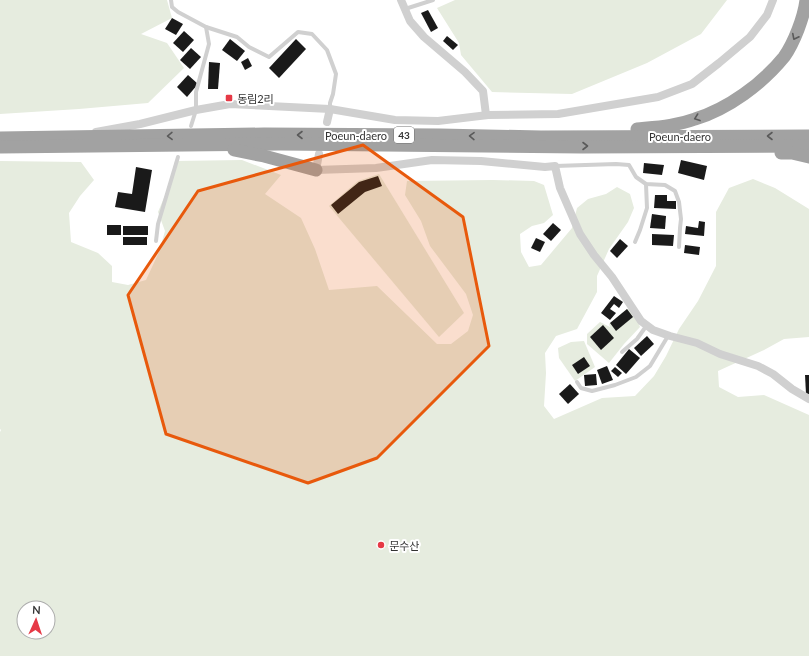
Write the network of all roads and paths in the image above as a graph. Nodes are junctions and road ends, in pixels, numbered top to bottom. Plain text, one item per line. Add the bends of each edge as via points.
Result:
1 (171, 0) edge
2 (401, 0) edge
3 (433, 0) edge
4 (773, 0) edge
5 (806, 0) edge
6 (405, 10) junction
7 (206, 27) junction
8 (330, 109) junction
9 (196, 110) junction
10 (486, 115) junction
11 (327, 122) dead end
12 (191, 126) dead end
13 (809, 136) edge
14 (66, 137) junction
15 (541, 137) junction
16 (0, 138) edge
17 (195, 146) junction
18 (665, 146) junction
19 (809, 146) edge
20 (0, 147) edge
21 (319, 154) dead end
22 (809, 156) edge
23 (178, 157) dead end
24 (555, 166) junction
25 (316, 170) junction
26 (646, 184) junction
27 (156, 241) dead end
28 (635, 242) dead end
29 (679, 247) dead end
30 (646, 325) junction
31 (668, 336) junction
32 (622, 352) dead end
33 (577, 382) dead end
34 (809, 399) edge

1 - 7 lane via 172,7 178,12
2 - 6 street
3 - 6 lane
4 - 10 street via 767,15 750,37 692,84 658,97 558,114
5 -> 15 highway via 798,32 785,56 744,94 719,110 695,120 668,126
6 - 10 street via 410,21 424,38 466,72 483,91
7 - 8 lane via 237,37 249,47 269,57 298,32 312,34 327,50 336,74
7 - 9 lane via 209,44 196,92
8 - 9 street via 230,104
8 - 10 street via 395,120 438,122
8 - 11 street
9 - 12 lane
9 - 14 street via 140,124
13 -> 15 highway, Poeun-daero / 43
15 -> 14 highway, Poeun-daero / 43 via 264,134
14 - 16 highway, Poeun-daero / 43
17 -> 18 highway, Poeun-daero / 43
17 - 20 highway, Poeun-daero / 43
17 - 25 highway via 264,156
18 - 19 highway, Poeun-daero / 43
18 - 22 highway
21 - 25 street
23 - 27 lane via 158,224
24 - 25 street via 432,160 376,168
24 - 26 lane via 629,165 636,177
24 - 30 street via 560,188 580,234
26 - 28 lane via 647,208
26 - 29 lane via 665,185 675,191 681,219
30 - 31 street
30 - 32 lane
31 - 33 lane via 650,366 636,377 592,391 581,388
31 - 34 street via 697,343 720,354 758,366

